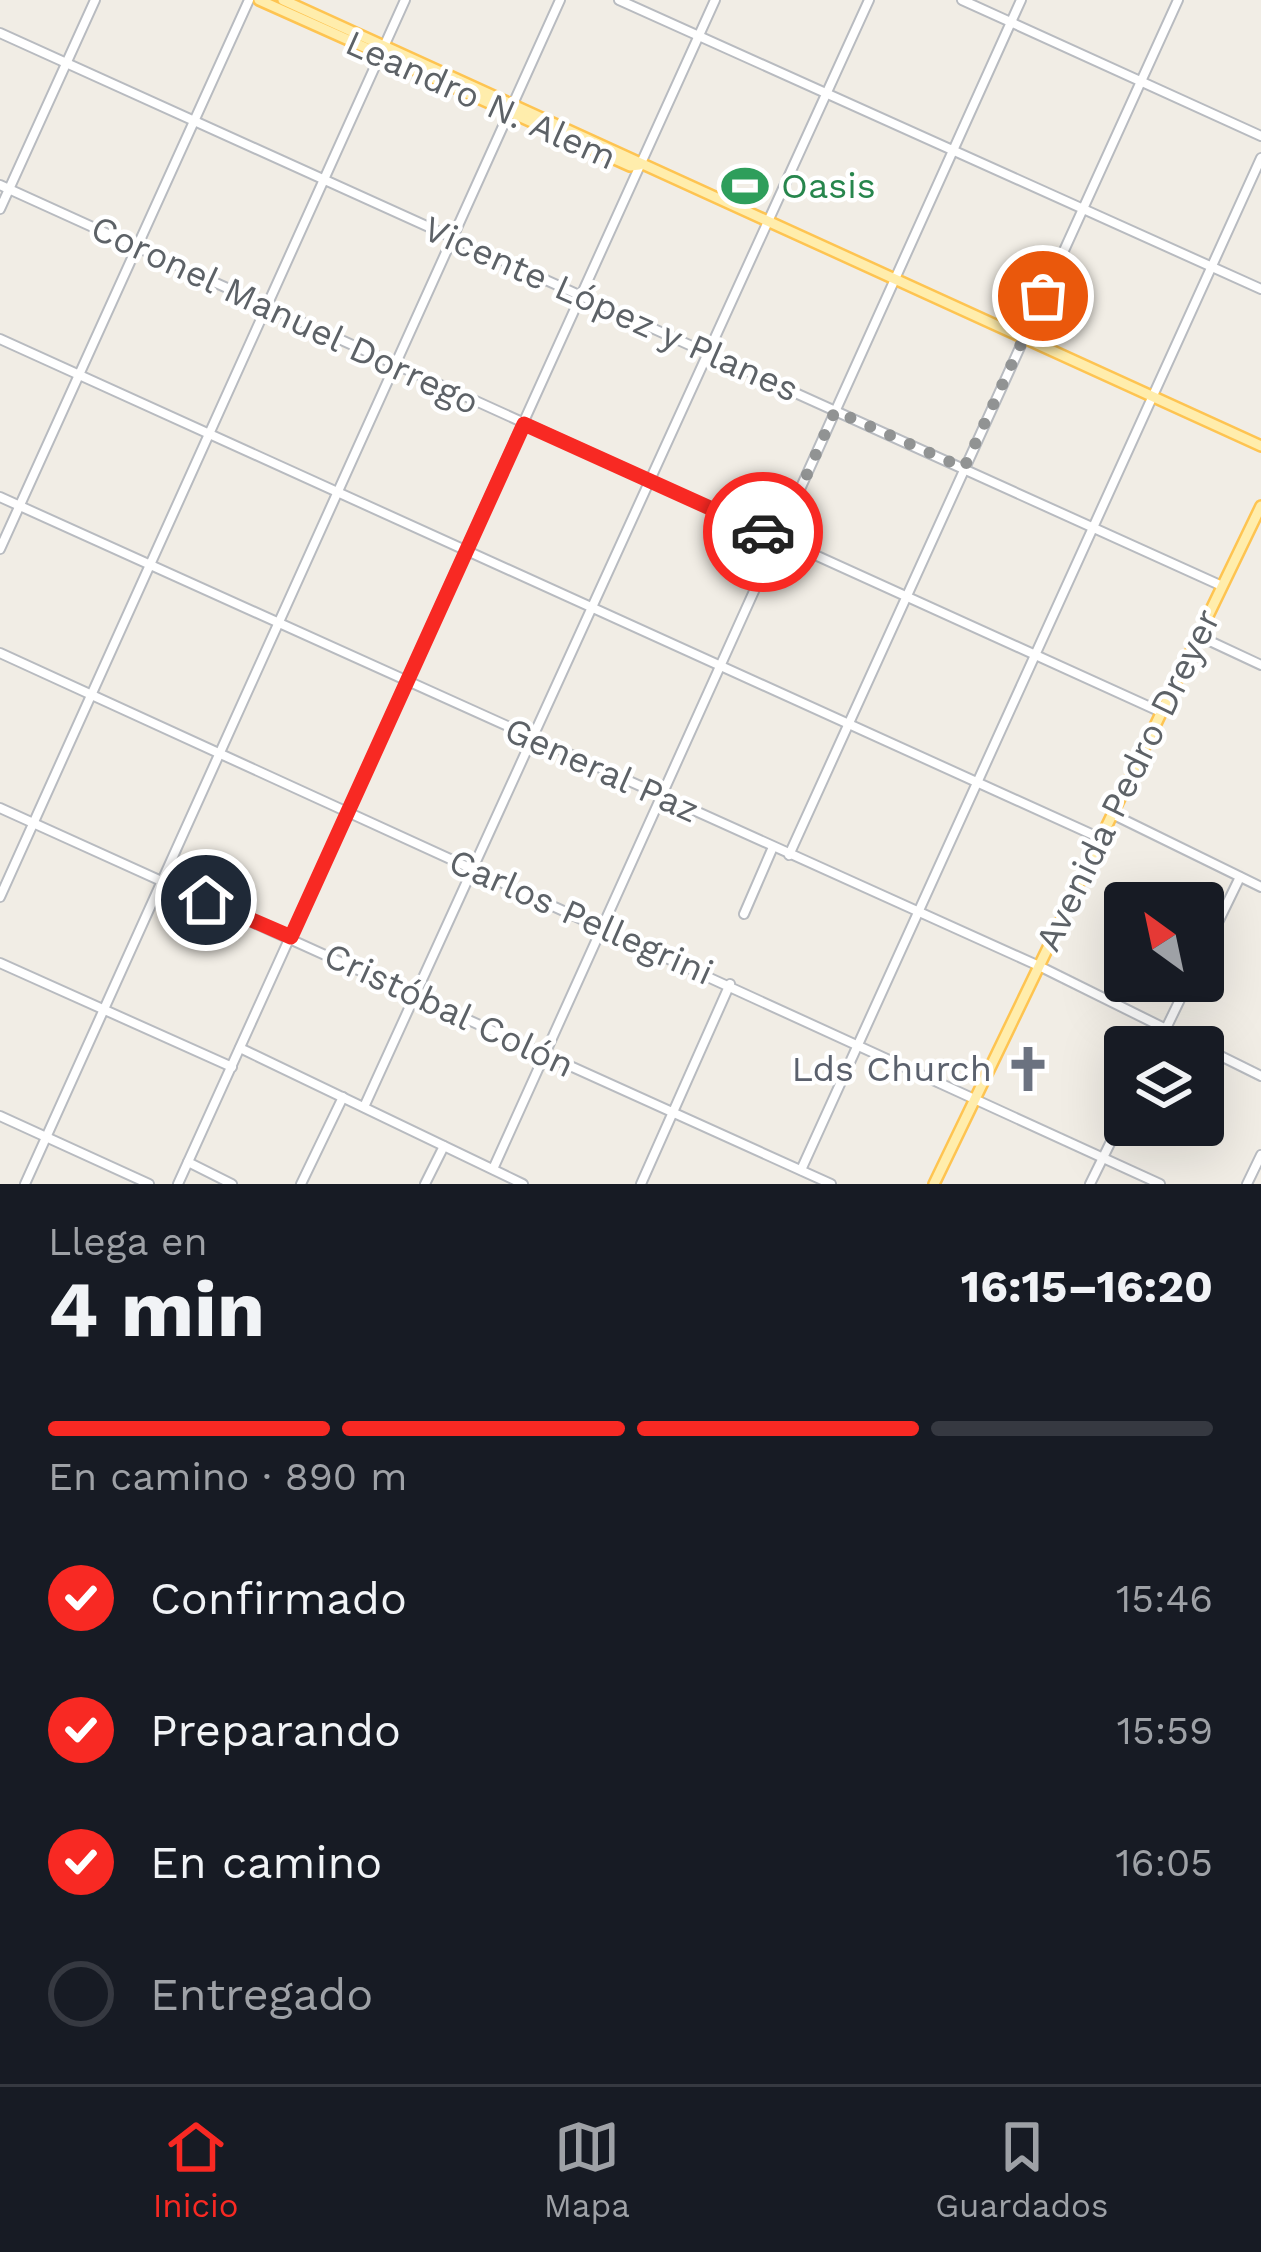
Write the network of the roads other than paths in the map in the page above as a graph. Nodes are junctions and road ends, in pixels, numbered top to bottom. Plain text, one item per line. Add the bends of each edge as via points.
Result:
1 (95, 0) edge
2 (249, 0) edge
3 (259, 0) edge
4 (283, 0) edge
5 (405, 0) edge
6 (560, 0) edge
7 (619, 0) edge
8 (715, 0) edge
9 (869, 0) edge
10 (962, 0) edge
11 (1021, 0) edge
12 (1178, 0) edge
13 (1011, 22) junction
14 (0, 33) edge
15 (698, 37) junction
16 (382, 51) junction
17 (66, 63) junction
18 (1140, 82) junction
19 (826, 95) junction
20 (513, 109) junction
21 (194, 121) junction
22 (1261, 136) edge
23 (954, 153) junction
24 (1261, 158) edge
25 (639, 165) junction
26 (322, 179) junction
27 (4, 188) edge
28 (0, 209) edge
29 (1082, 210) junction
30 (768, 222) junction
31 (454, 238) junction
32 (137, 248) junction
33 (1212, 268) junction
34 (895, 280) junction
35 (1261, 289) edge
36 (581, 296) junction
37 (265, 308) junction
38 (0, 339) edge
39 (1023, 339) junction
40 (708, 353) junction
41 (395, 365) junction
42 (79, 375) junction
43 (1151, 399) junction
44 (835, 411) junction
45 (524, 424) junction
46 (208, 435) junction
47 (1261, 446) edge
48 (964, 468) junction
49 (651, 481) junction
50 (337, 493) junction
51 (0, 497) edge
52 (20, 506) junction
53 (1261, 506) edge
54 (1090, 526) junction
55 (779, 538) junction
56 (0, 549) edge
57 (467, 550) junction
58 (148, 566) junction
59 (1222, 586) junction
60 (907, 597) junction
61 (594, 608) junction
62 (278, 624) junction
63 (1199, 636) junction
64 (0, 653) edge
65 (1033, 653) junction
66 (1261, 665) edge
67 (722, 666) junction
68 (408, 682) junction
69 (91, 695) junction
70 (1161, 712) junction
71 (848, 724) junction
72 (535, 740) junction
73 (221, 754) junction
74 (976, 782) junction
75 (661, 797) junction
76 (0, 808) edge
77 (349, 811) junction
78 (1112, 814) junction
79 (33, 823) junction
80 (1100, 838) junction
81 (773, 848) junction
82 (789, 855) junction
83 (476, 870) junction
84 (1240, 878) junction
85 (163, 882) junction
86 (1261, 887) edge
87 (0, 897) edge
88 (1224, 910) edge
89 (919, 912) junction
90 (744, 914) dead end
91 (604, 927) junction
92 (291, 937) junction
93 (0, 963) edge
94 (1039, 966) junction
95 (730, 984) junction
96 (417, 996) junction
97 (104, 1010) junction
98 (1160, 1026) edge
99 (859, 1042) junction
100 (240, 1048) junction
101 (546, 1054) junction
102 (1224, 1058) edge
103 (232, 1067) junction
104 (1261, 1076) edge
105 (976, 1096) junction
106 (343, 1097) junction
107 (364, 1107) junction
108 (673, 1112) junction
109 (0, 1116) edge
110 (47, 1137) junction
111 (444, 1146) junction
112 (1109, 1146) edge
113 (1261, 1155) edge
114 (1104, 1156) junction
115 (188, 1162) junction
116 (493, 1169) junction
117 (801, 1170) junction
118 (26, 1184) edge
119 (149, 1184) edge
120 (178, 1184) edge
121 (232, 1184) edge
122 (301, 1184) edge
123 (425, 1184) edge
124 (523, 1184) edge
125 (641, 1184) edge
126 (832, 1184) edge
127 (934, 1184) edge
128 (1090, 1184) edge
129 (1160, 1184) edge
130 (1247, 1184) edge

1 - 17 street
2 - 21 street
3 - 16 main road, Leandro N. Alem
4 - 16 main road, Leandro N. Alem
5 - 16 street
6 - 20 street
7 - 15 street
8 - 15 street
9 - 19 street
10 - 13 street
11 - 13 street
12 - 18 street
13 - 18 street
13 - 23 street
14 - 17 street, Vicente López y Planes
15 - 19 street
15 - 25 street
16 - 20 main road, Leandro N. Alem
16 - 26 street
17 - 21 street, Vicente López y Planes
17 - 27 street
18 - 22 street
18 - 29 street
19 - 23 street
19 - 30 street
20 - 25 main road, Leandro N. Alem
20 - 31 street
21 - 26 street, Vicente López y Planes
21 - 32 street
23 - 29 street
23 - 34 street
24 - 33 street
25 - 30 main road, Leandro N. Alem
25 - 36 street
26 - 31 street, Vicente López y Planes
26 - 37 street
27 - 28 street
27 - 32 street, Coronel Manuel Dorrego
29 - 33 street
29 - 39 street
30 - 34 main road, Leandro N. Alem
30 - 40 street
31 - 36 street, Vicente López y Planes
31 - 41 street
32 - 37 street, Coronel Manuel Dorrego
32 - 42 street
33 - 35 street
33 - 43 street
34 - 39 main road, Leandro N. Alem
34 - 44 street
36 - 40 street, Vicente López y Planes
36 - 45 street
37 - 41 street, Coronel Manuel Dorrego
37 - 46 street
38 - 42 street
39 - 43 main road, Leandro N. Alem
39 - 48 street
40 - 44 street, Vicente López y Planes
40 - 49 street
41 - 45 street, Coronel Manuel Dorrego
41 - 50 street
42 - 46 street
42 - 52 street
43 - 47 main road, Leandro N. Alem
43 - 54 street
44 - 48 street, Vicente López y Planes
44 - 55 street
45 - 49 street, Coronel Manuel Dorrego
45 - 57 street
46 - 50 street
46 - 58 street
48 - 54 street, Vicente López y Planes
48 - 60 street
49 - 55 street, Coronel Manuel Dorrego
49 - 61 street
50 - 57 street
50 - 62 street
51 - 52 street, General Paz
52 - 56 street
52 - 58 street, General Paz
53 - 59 main road, Avenida Pedro Dreyer
54 - 59 street, Vicente López y Planes
54 - 65 street
55 - 60 street, Coronel Manuel Dorrego
55 - 67 street
57 - 61 street
57 - 68 street
58 - 62 street, General Paz
58 - 69 street
59 - 63 main road, Avenida Pedro Dreyer
60 - 65 street, Coronel Manuel Dorrego
60 - 71 street
61 - 67 street
61 - 72 street
62 - 68 street, General Paz
62 - 73 street
63 - 66 street
63 - 70 main road, Avenida Pedro Dreyer
64 - 69 street, Carlos Pellegrini
65 - 70 street, Coronel Manuel Dorrego
65 - 74 street
67 - 71 street
67 - 75 street
68 - 72 street, General Paz
68 - 77 street
69 - 73 street, Carlos Pellegrini
69 - 79 street
70 - 78 main road, Avenida Pedro Dreyer
71 - 74 street
71 - 82 street
72 - 75 street, General Paz
72 - 83 street
73 - 77 street, Carlos Pellegrini
73 - 85 street
74 - 80 street
74 - 89 street
75 - 81 street, General Paz
75 - 91 street
76 - 79 street, Cristóbal Colón
77 - 83 street, Carlos Pellegrini
77 - 92 street
78 - 80 main road, Avenida Pedro Dreyer
78 - 84 street
79 - 85 street, Cristóbal Colón
79 - 87 street
80 - 94 main road, Avenida Pedro Dreyer
81 - 82 street, General Paz
81 - 90 street
82 - 89 street, General Paz
83 - 91 street, Carlos Pellegrini
83 - 96 street
84 - 86 street
84 - 88 street
85 - 92 street, Cristóbal Colón
85 - 97 street
89 - 94 street, General Paz
89 - 99 street
91 - 95 street, Carlos Pellegrini
91 - 101 street
92 - 96 street, Cristóbal Colón
92 - 100 street
93 - 97 street
94 - 98 street, General Paz
94 - 105 main road, Avenida Pedro Dreyer
95 - 99 street, Carlos Pellegrini
95 - 108 street
96 - 101 street, Cristóbal Colón
96 - 107 street
97 - 103 street
97 - 110 street
99 - 105 street, Carlos Pellegrini
99 - 117 street
100 - 103 street
100 - 106 street
101 - 108 street, Cristóbal Colón
101 - 116 street
102 - 104 street, General Paz
103 - 115 street
105 - 114 street, Carlos Pellegrini
105 - 127 main road, Avenida Pedro Dreyer
106 - 107 street
106 - 122 street
107 - 111 street
108 - 117 street, Cristóbal Colón
108 - 125 street
109 - 110 street
110 - 118 street
110 - 119 street
111 - 116 street
111 - 123 street
112 - 114 street
113 - 130 street
114 - 128 street
114 - 129 street, Carlos Pellegrini
115 - 120 street
115 - 121 street
116 - 124 street
117 - 126 street, Cristóbal Colón

